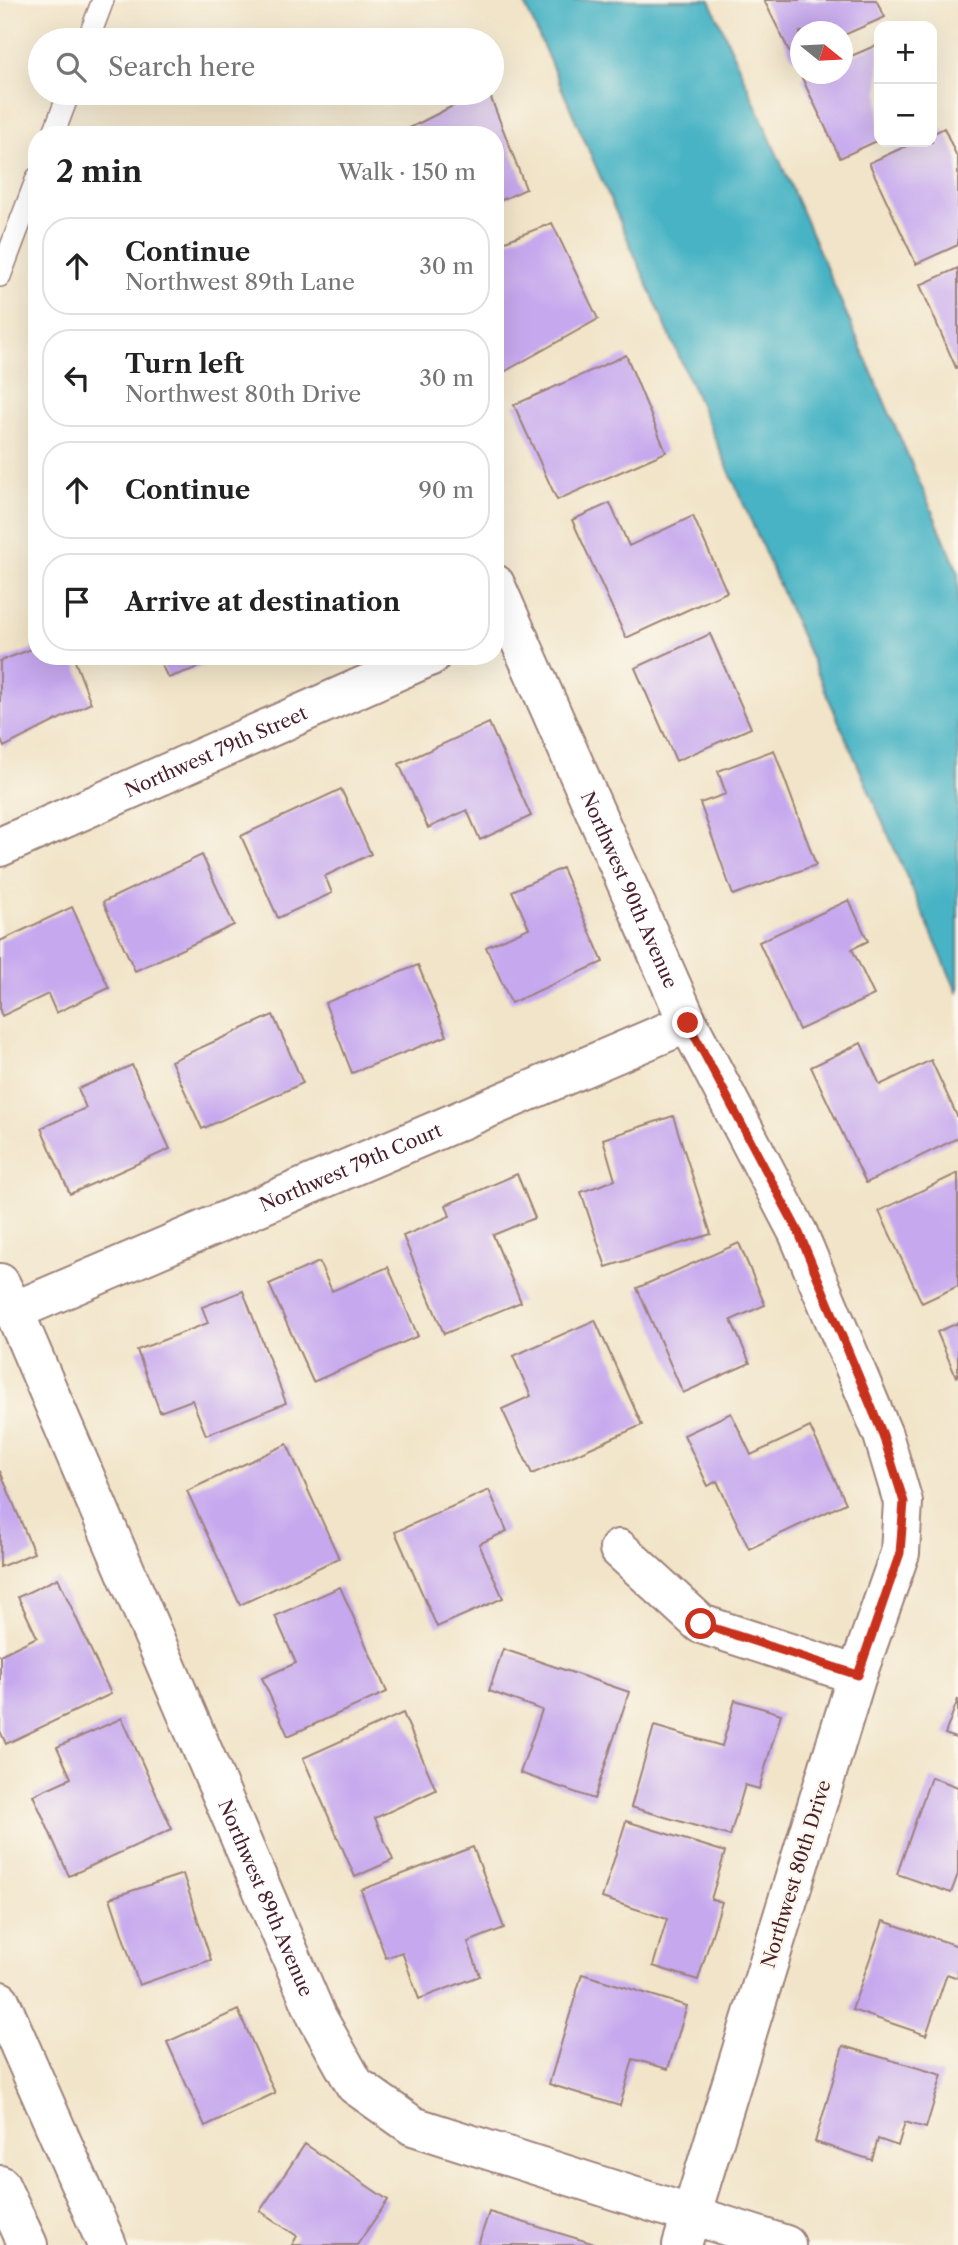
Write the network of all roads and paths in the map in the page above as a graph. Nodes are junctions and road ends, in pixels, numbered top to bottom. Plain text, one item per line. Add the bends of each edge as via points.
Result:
1 (103, 0) edge
2 (92, 28) edge
3 (64, 105) edge
4 (56, 126) edge
5 (28, 202) edge
6 (0, 276) edge
7 (504, 626) edge
8 (411, 665) edge
9 (0, 847) edge
10 (688, 1023) junction
11 (7, 1297) edge
12 (904, 1502) joint
13 (619, 1549) dead end
14 (858, 1675) junction
15 (0, 2001) edge
16 (0, 2185) edge
17 (686, 2231) edge
18 (27, 2245) edge
19 (107, 2245) edge
20 (786, 2245) edge

1 - 2 lane
3 - 4 lane
5 - 6 lane
7 - 10 street, Northwest 90th Avenue
8 - 9 street, Northwest 79th Street
10 - 11 street, Northwest 79th Court
10 - 12 street, Northwest 90th Avenue via 799,1233 883,1435
11 - 17 street, Northwest 89th Avenue via 317,2017 355,2085 412,2126
12 - 14 street, Northwest 80th Drive via 900,1553
13 - 14 street via 701,1624
14 - 17 street, Northwest 80th Drive
15 - 19 street
16 - 18 street
17 - 20 street, Northwest 89th Avenue

